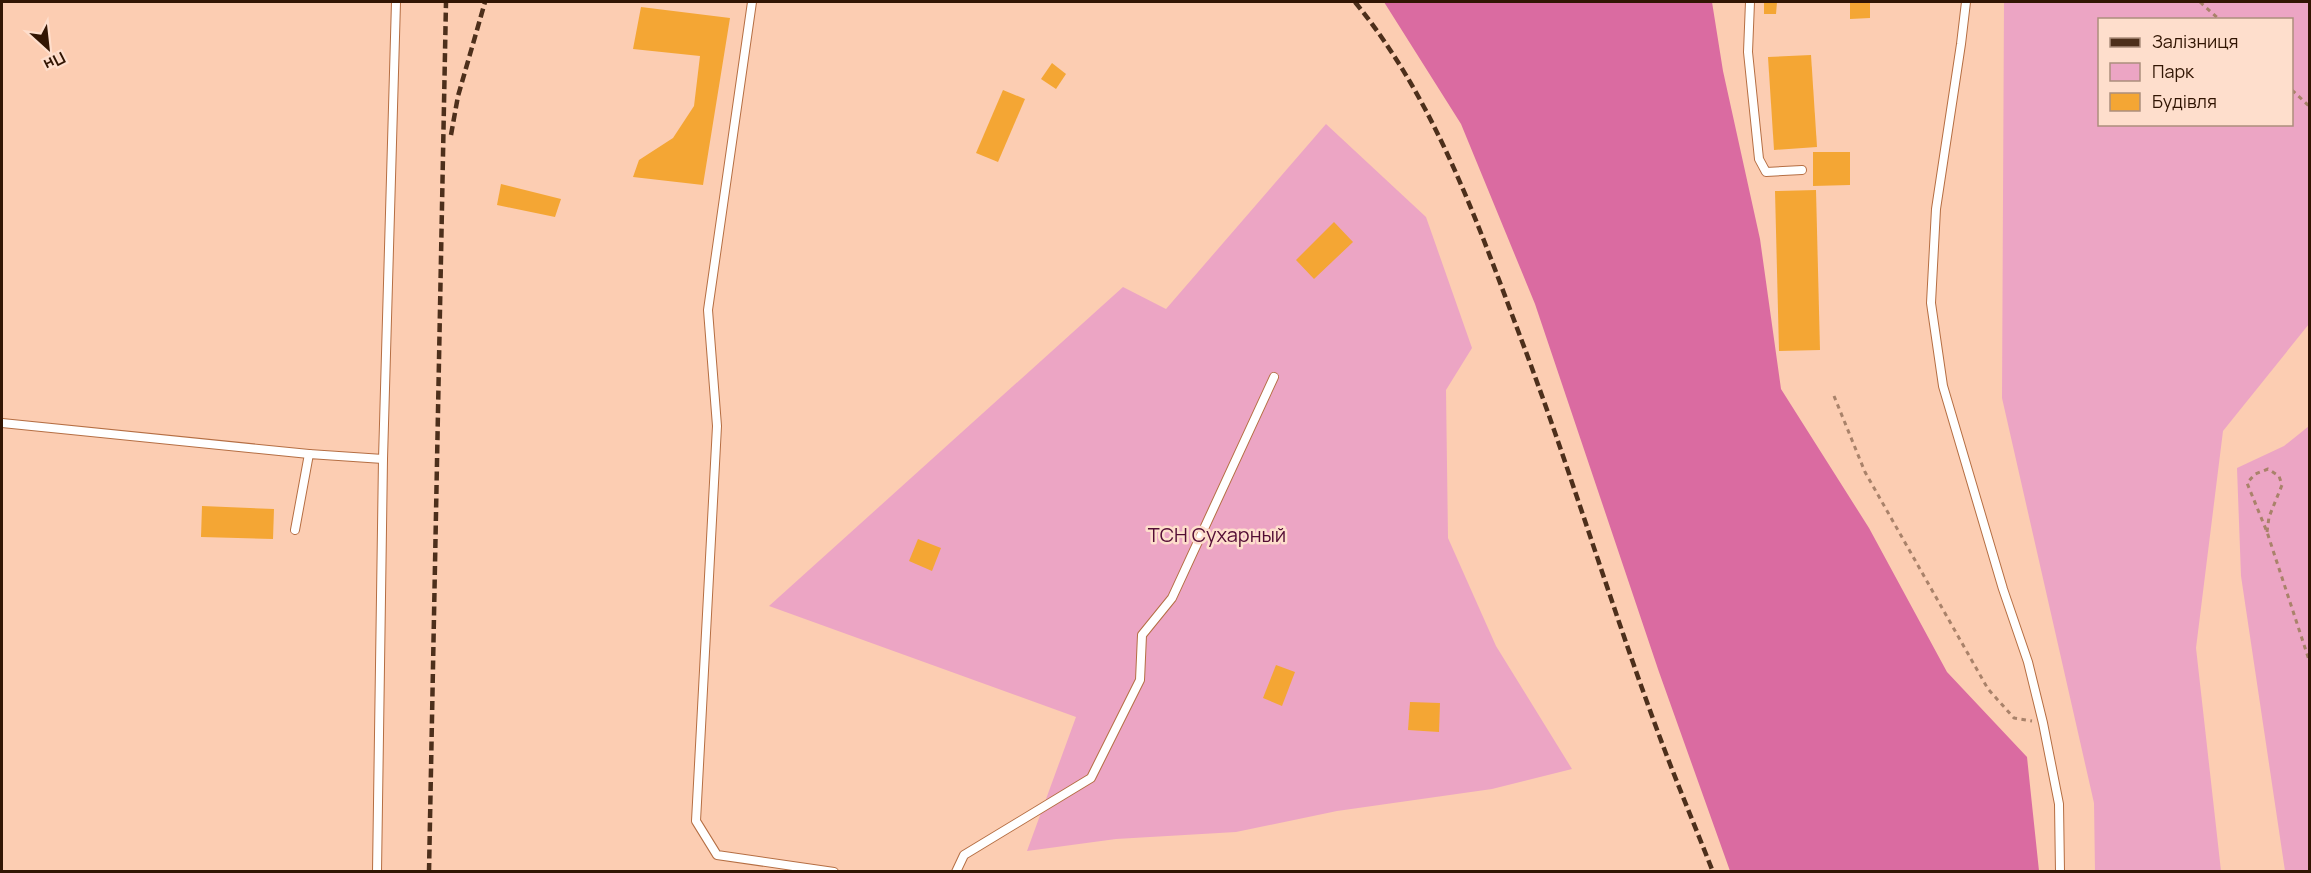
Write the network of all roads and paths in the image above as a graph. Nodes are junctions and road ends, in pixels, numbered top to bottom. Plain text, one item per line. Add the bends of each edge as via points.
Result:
1 (396, 2) edge
2 (752, 2) edge
3 (1750, 2) edge
4 (1966, 2) edge
5 (2200, 2) edge
6 (2218, 18) edge
7 (2293, 91) edge
8 (2310, 107) edge
9 (1802, 170) dead end
10 (1274, 377) dead end
11 (1834, 396) dead end
12 (2, 423) edge
13 (309, 454) junction
14 (383, 459) junction
15 (295, 530) dead end
16 (2267, 532) junction
17 (2310, 663) edge
18 (2043, 723) junction
19 (377, 872) edge
20 (834, 872) edge
21 (956, 872) edge
22 (2060, 872) edge

1 - 14 lane
2 - 20 lane via 708,309 717,426 696,821 717,855
3 - 9 lane via 1748,52 1759,159 1766,172
4 - 18 lane via 1936,208 1931,303 1942,386 2028,662
5 - 6 path
7 - 8 path
10 - 21 lane via 1172,598 1142,635 1140,680 1091,778 964,855
11 - 18 path via 1865,472 1988,689 2014,718
12 - 13 lane
13 - 14 lane
13 - 15 lane
14 - 19 lane
16 - 16 path via 2247,483 2255,474 2268,469 2279,476 2282,485
16 - 17 path
18 - 22 lane via 2059,804

